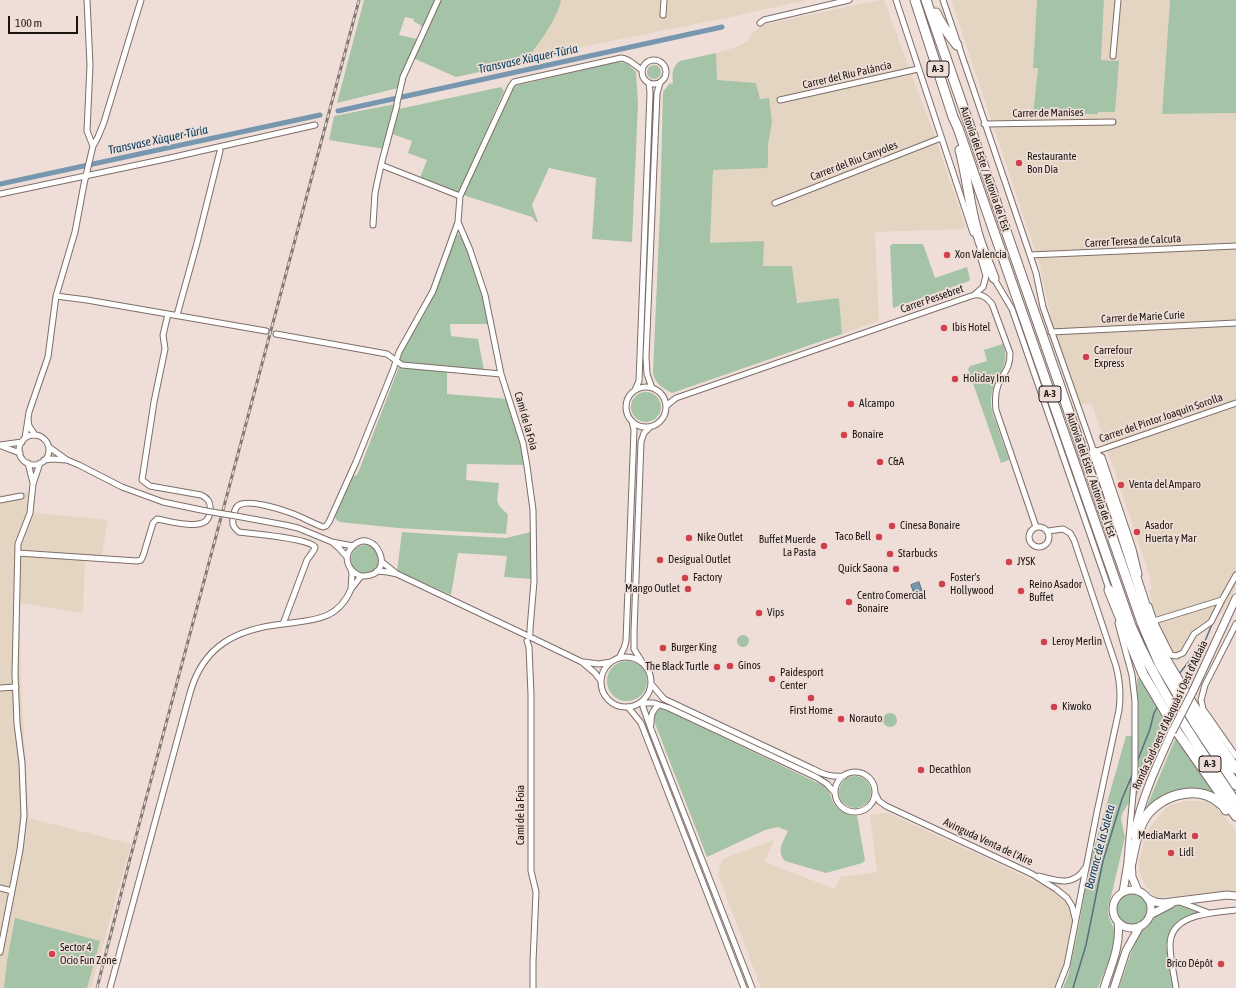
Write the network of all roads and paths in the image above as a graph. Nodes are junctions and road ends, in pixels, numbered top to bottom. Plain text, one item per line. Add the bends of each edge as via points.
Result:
1 (86, 0) edge
2 (141, 0) edge
3 (438, 0) edge
4 (664, 0) edge
5 (849, 0) edge
6 (896, 0) edge
7 (915, 0) edge
8 (926, 0) edge
9 (932, 0) edge
10 (943, 0) edge
11 (1118, 0) edge
12 (663, 15) dead end
13 (760, 22) dead end
14 (957, 45) junction
15 (1113, 56) dead end
16 (918, 69) junction
17 (642, 70) junction
18 (649, 83) junction
19 (660, 83) junction
20 (780, 100) dead end
21 (953, 117) junction
22 (1113, 122) dead end
23 (984, 124) junction
24 (315, 125) dead end
25 (941, 138) junction
26 (93, 146) junction
27 (220, 151) dead end
28 (381, 165) junction
29 (87, 174) junction
30 (0, 194) edge
31 (460, 196) junction
32 (774, 203) dead end
33 (458, 222) junction
34 (372, 225) dead end
35 (1236, 246) edge
36 (980, 254) junction
37 (1030, 255) junction
38 (994, 278) junction
39 (974, 295) junction
40 (56, 296) junction
41 (168, 314) junction
42 (177, 315) junction
43 (1236, 323) edge
44 (266, 331) dead end
45 (1051, 332) junction
46 (276, 334) dead end
47 (395, 361) junction
48 (502, 374) junction
49 (652, 388) junction
50 (635, 390) junction
51 (663, 396) junction
52 (676, 398) junction
53 (1236, 403) edge
54 (666, 406) junction
55 (28, 419) junction
56 (632, 421) junction
57 (650, 427) junction
58 (35, 435) junction
59 (23, 440) junction
60 (0, 445) edge
61 (49, 447) junction
62 (20, 453) junction
63 (1089, 454) junction
64 (67, 460) junction
65 (42, 462) junction
66 (28, 463) junction
67 (33, 484) junction
68 (21, 496) dead end
69 (0, 500) edge
70 (1036, 527) junction
71 (1048, 531) junction
72 (332, 542) junction
73 (353, 546) junction
74 (18, 553) junction
75 (347, 557) junction
76 (382, 562) junction
77 (351, 570) junction
78 (377, 571) junction
79 (397, 574) junction
80 (1236, 575) edge
81 (361, 576) junction
82 (351, 589) junction
83 (1109, 590) junction
84 (1236, 598) edge
85 (1222, 600) junction
86 (1236, 611) edge
87 (1227, 618) junction
88 (1154, 620) junction
89 (283, 624) junction
90 (1236, 624) edge
91 (530, 633) dead end
92 (527, 640) dead end
93 (619, 658) junction
94 (1165, 660) junction
95 (582, 662) junction
96 (611, 662) junction
97 (642, 662) junction
98 (601, 681) junction
99 (652, 685) junction
100 (16, 687) junction
101 (0, 688) edge
102 (642, 702) junction
103 (659, 705) junction
104 (628, 707) junction
105 (1191, 709) junction
106 (651, 729) junction
107 (1175, 733) junction
108 (1216, 740) junction
109 (1236, 756) edge
110 (1236, 764) edge
111 (1236, 769) edge
112 (844, 776) junction
113 (1236, 785) edge
114 (835, 793) junction
115 (875, 793) junction
116 (1236, 803) edge
117 (1236, 816) edge
118 (1236, 822) edge
119 (1087, 861) junction
120 (1129, 865) junction
121 (1032, 874) junction
122 (0, 888) edge
123 (12, 891) junction
124 (1138, 891) junction
125 (1236, 891) edge
126 (1123, 892) junction
127 (1227, 895) junction
128 (1236, 896) edge
129 (1147, 898) junction
130 (1183, 902) junction
131 (1236, 910) edge
132 (1212, 914) junction
133 (1150, 915) junction
134 (1118, 922) junction
135 (1075, 925) junction
136 (1140, 926) junction
137 (0, 952) edge
138 (110, 988) edge
139 (533, 988) edge
140 (744, 988) edge
141 (752, 988) edge
142 (1058, 988) edge
143 (1104, 988) edge
144 (1114, 988) edge
145 (1176, 988) edge

1 - 26 street via 90,66 87,131
2 - 26 street via 104,122
3 - 28 street via 403,77
4 - 12 street
5 - 13 street
6 - 16 street
7 - 21 highway, Autovía del Este / Autovia de l'Est / A-3
8 - 63 highway, Autovía del Este / Autovia de l'Est / A-3
9 - 14 highway via 939,21
10 - 14 street
11 - 15 street
14 - 23 street
16 - 20 street, Carrer del Riu Palància
16 - 25 street
17 - 18 street via 643,78
17 - 19 street via 645,63 651,60 663,63 666,75
17 - 31 street via 621,58 514,82
18 - 19 street
18 - 50 street via 639,381
19 - 49 street via 657,93 646,357 647,374
21 - 38 highway via 976,231
21 - 116 highway, Autovía del Este / Autovia de l'Est / A-3 via 1141,649 1184,724
22 - 23 street, Carrer de Manises
23 - 37 street
24 - 29 street
25 - 32 street, Carrer del Riu Canyoles
25 - 36 street
26 - 29 street
27 - 42 street
28 - 31 street
28 - 34 street
29 - 30 street
29 - 40 street via 75,232
31 - 33 street
33 - 47 street via 433,291
33 - 48 street, Camí de la Foia via 485,295
35 - 37 street, Carrer Teresa de Calcuta
36 - 38 street
36 - 39 street via 986,276 983,287
37 - 45 street
38 - 83 street via 1012,309
39 - 52 street, Carrer Pessebret
39 - 70 street, Carrer Pessebret via 981,294 992,304 1010,353 1008,369 998,384 996,410
40 - 41 street
40 - 55 street via 48,356
41 - 42 street
41 - 74 street via 163,335 165,349 142,480 150,486 201,495 210,502 209,518 206,522 194,525 154,520 143,556 137,561
42 - 44 street
43 - 45 street, Carrer de Marie Curie
45 - 63 street
46 - 47 street via 387,354
47 - 48 street via 402,365
47 - 89 street via 356,462 326,526 265,505 247,503 239,505 235,510 232,523 239,532 300,540 315,547 307,560
48 - 91 street, Camí de la Foia via 523,443 531,497 534,581
49 - 50 street
49 - 51 street
50 - 56 street via 626,405
51 - 52 street, Carrer Pessebret
51 - 54 street
52 - 54 street, Carrer Pessebret
53 - 63 street, Carrer del Pintor Joaquín Sorolla
54 - 57 street via 666,412 660,422
55 - 58 street
55 - 59 street
56 - 57 street via 637,425
56 - 93 street via 634,430 626,641
57 - 97 street via 644,433 641,442 634,632 634,649
58 - 59 street
58 - 61 street via 44,438
59 - 60 street
59 - 62 street
60 - 62 street
61 - 64 street
61 - 65 street
62 - 66 street
63 - 88 street via 1102,458
63 - 94 highway via 1141,602
63 - 94 highway, Autovía del Este / Autovia de l'Est / A-3 via 1142,623
64 - 65 street via 52,459
64 - 72 street, bridge via 140,494 176,505 298,528
65 - 66 street
65 - 67 street
66 - 67 street
67 - 74 street via 30,513 19,541
68 - 69 street
70 - 71 street via 1043,527
70 - 71 street via 1031,530 1029,536 1030,542 1037,547 1046,544 1049,538
71 - 119 street via 1063,529 1070,533 1074,540 1116,666 1121,699
72 - 73 street
72 - 75 street
73 - 75 street
73 - 76 street via 362,542 373,544 380,551
74 - 100 street
75 - 77 street
76 - 78 street
76 - 79 street
77 - 81 street
77 - 82 street
78 - 79 street
78 - 81 street via 371,575
79 - 95 street
80 - 85 street
81 - 82 street
82 - 89 street via 333,613 314,620
83 - 107 highway via 1143,674
83 - 120 street via 1132,675 1135,701 1135,773
84 - 87 main road, Ronda Sud-oest d'Alaquàs i Oest d'Aldaia
85 - 88 street
85 - 94 street via 1211,622 1194,634 1183,653
86 - 87 main road, Ronda Sud-oest d'Alaquàs i Oest d'Aldaia
87 - 107 main road, Ronda Sud-oest d'Alaquàs i Oest d'Aldaia, bridge
88 - 94 street
89 - 138 street via 259,628 230,638 218,647 198,672 190,693
90 - 109 street via 1200,700 1203,709
92 - 139 street, Camí de la Foia via 531,695 531,871 536,892
93 - 96 street
93 - 97 street via 631,657
94 - 105 highway, Autovía del Este / Autovia de l'Est / A-3
95 - 96 street
95 - 98 street
96 - 98 street via 602,674
97 - 99 street via 648,669
98 - 104 street via 605,696 612,703
99 - 102 street
99 - 112 street via 664,699 825,775
100 - 101 street
100 - 123 street via 24,816
102 - 103 street
102 - 104 street
102 - 106 street
103 - 106 street via 654,708 651,715
103 - 114 street via 816,778 827,784
104 - 140 street via 641,723
105 - 108 highway
105 - 113 highway, Autovía del Este / Autovia de l'Est / A-3 via 1196,726
106 - 141 street
107 - 117 highway
107 - 120 main road, Ronda Sud-oest d'Alaquàs i Oest d'Aldaia via 1147,790 1138,817
108 - 110 highway
108 - 111 highway
112 - 114 street via 839,780
112 - 115 street via 850,773 862,774 871,780
114 - 115 street via 840,805 852,812 865,810 874,800
115 - 121 street, Avinguda Venta de l'Aire via 879,801 886,806
118 - 120 highway via 1220,803 1211,797 1185,793 1172,796 1161,802 1143,821
119 - 121 street via 1082,872 1071,880 1055,881
119 - 135 street
120 - 124 main road, Ronda Sud-oest d'Alaquàs i Oest d'Aldaia
120 - 126 main road, Ronda Sud-oest d'Alaquàs i Oest d'Aldaia
121 - 135 street, Avinguda Venta de l'Aire via 1067,898 1075,914
122 - 123 street
123 - 137 street
124 - 126 main road
124 - 129 main road
125 - 127 main road
126 - 134 main road via 1113,906
127 - 128 main road
127 - 130 main road
129 - 130 main road via 1159,903
129 - 133 main road via 1150,903
130 - 132 street
130 - 133 main road via 1165,906
131 - 132 street
132 - 145 street via 1190,918 1175,928 1170,946
133 - 136 main road
134 - 136 main road via 1128,928
134 - 143 main road via 1117,950
135 - 142 street via 1067,965
136 - 144 main road via 1126,951

